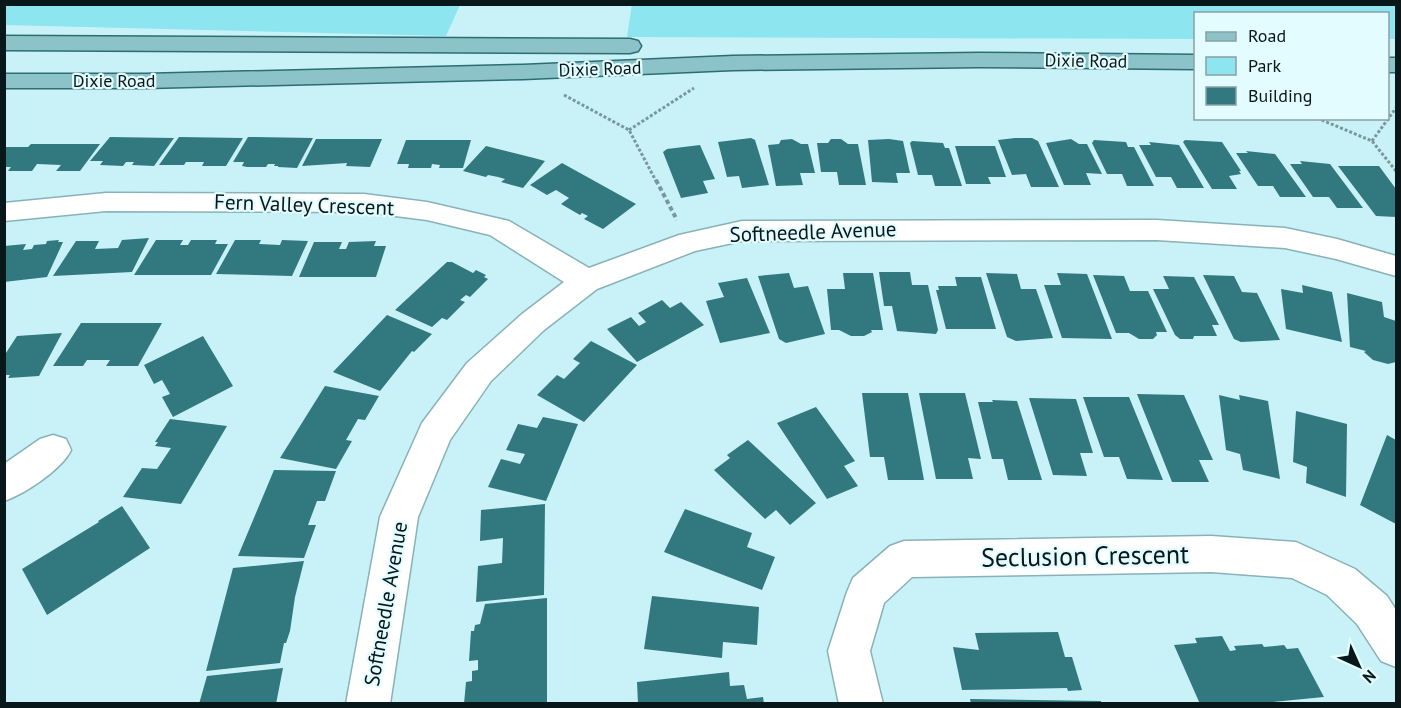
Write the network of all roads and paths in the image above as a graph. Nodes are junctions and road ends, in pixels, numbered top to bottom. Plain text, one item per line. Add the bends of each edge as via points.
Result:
1 (4, 43) edge
2 (1194, 43) edge
3 (527, 47) junction
4 (1194, 62) edge
5 (733, 63) junction
6 (523, 72) junction
7 (4, 81) edge
8 (1322, 120) edge
9 (1387, 120) edge
10 (629, 130) junction
11 (1372, 141) junction
12 (1396, 171) edge
13 (4, 212) edge
14 (689, 242) junction
15 (1396, 266) edge
16 (586, 281) junction
17 (53, 450) dead end
18 (4, 485) edge
19 (1396, 646) edge
20 (368, 704) edge
21 (861, 704) edge

1 - 3 main road, Dixie Road
2 - 3 main road, Dixie Road
3 - 6 main road
4 - 5 main road, Dixie Road
5 - 6 main road, Dixie Road
5 - 10 path
6 - 7 main road, Dixie Road
6 - 10 path
8 - 11 path
9 - 11 path
10 - 14 path
11 - 12 path
13 - 16 street, Fern Valley Crescent via 106,201 364,203 427,211 499,228
14 - 15 street, Softneedle Avenue via 742,231 1157,230 1285,238
14 - 16 street, Softneedle Avenue
16 - 20 street, Softneedle Avenue via 533,322 479,372 435,433 399,517
17 - 18 street
19 - 21 street, Seclusion Crescent via 1372,610 1341,582 1296,560 1211,554 904,559 867,592 849,651

